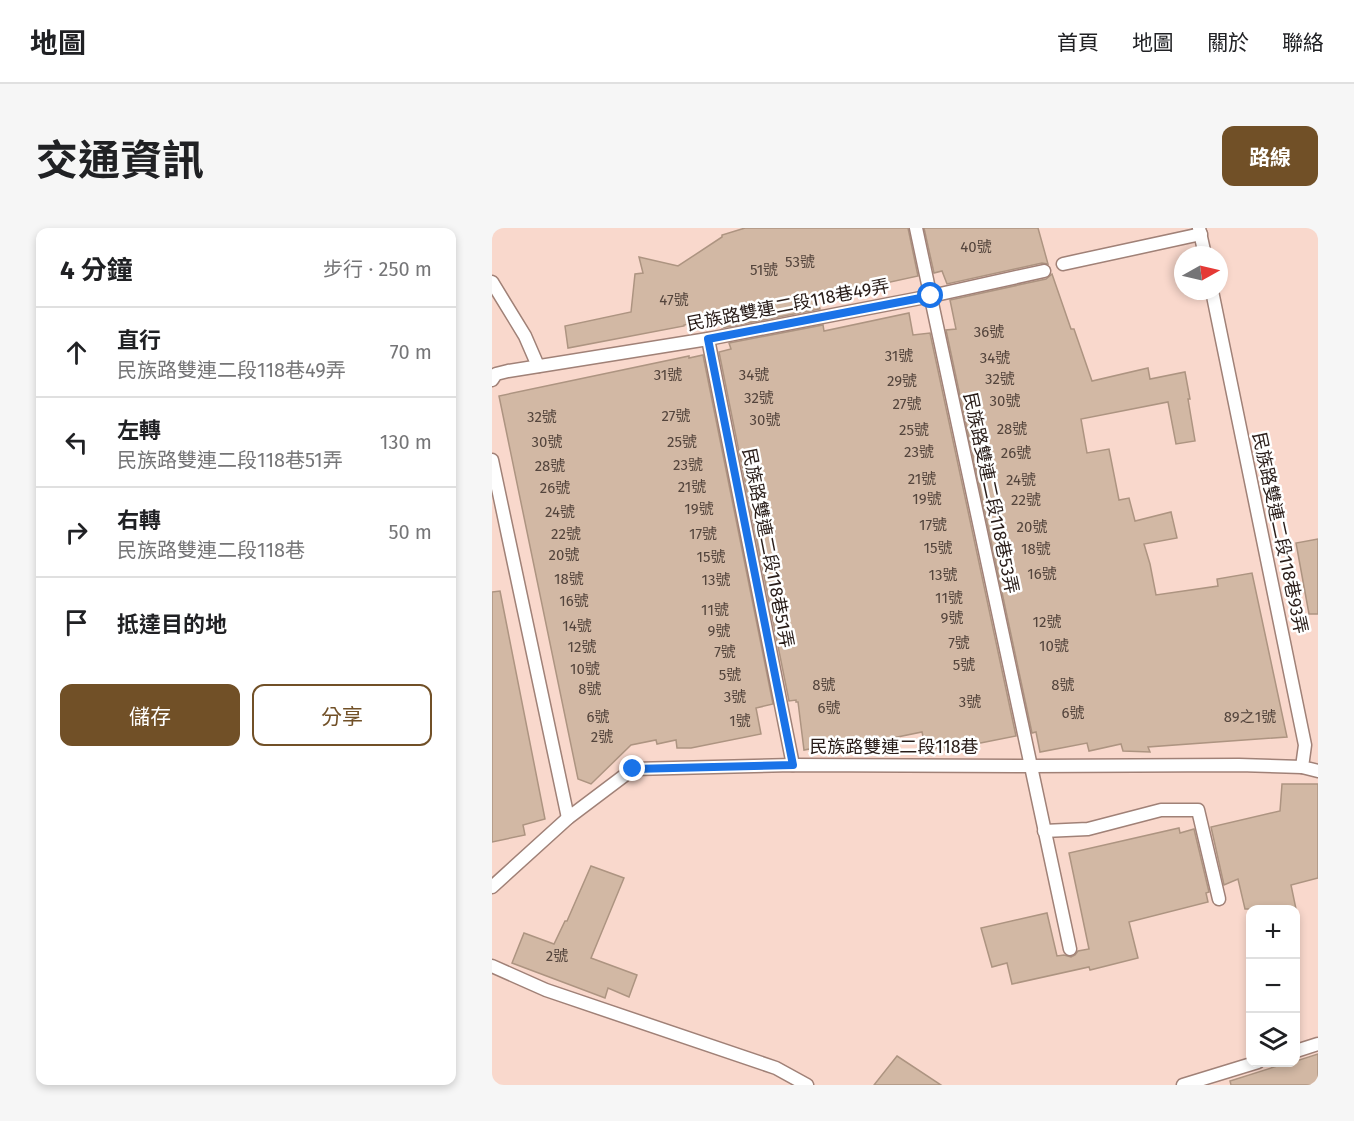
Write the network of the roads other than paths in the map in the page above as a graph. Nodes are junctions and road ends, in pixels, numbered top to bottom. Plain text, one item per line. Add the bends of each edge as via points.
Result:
1 (916, 228) edge
2 (1200, 231) edge
3 (1203, 246) edge
4 (1063, 264) dead end
5 (1044, 272) dead end
6 (492, 282) edge
7 (931, 296) junction
8 (1214, 300) edge
9 (708, 339) junction
10 (538, 366) junction
11 (492, 380) edge
12 (492, 460) edge
13 (793, 765) junction
14 (1030, 766) junction
15 (1302, 767) junction
16 (1318, 771) edge
17 (568, 818) junction
18 (1044, 831) junction
19 (492, 887) edge
20 (1219, 899) dead end
21 (1070, 949) dead end
22 (492, 966) edge
23 (1318, 1044) edge
24 (1300, 1050) edge
25 (1246, 1066) edge
26 (807, 1085) edge
27 (1183, 1085) edge

1 - 7 lane, 民族路雙連二段118巷53弄
2 - 3 lane
2 - 4 lane
5 - 7 lane, 民族路雙連二段118巷49弄
6 - 10 lane via 525,336
7 - 9 lane, 民族路雙連二段118巷49弄
7 - 14 lane, 民族路雙連二段118巷53弄
8 - 15 lane, 民族路雙連二段118巷93弄 via 1305,745
9 - 10 lane, 民族路雙連二段118巷49弄
9 - 13 lane, 民族路雙連二段118巷51弄
10 - 11 lane, 民族路雙連二段118巷49弄 via 496,374
12 - 17 lane
13 - 14 lane, 民族路雙連二段118巷
13 - 17 lane, 民族路雙連二段118巷 via 633,769
14 - 15 lane, 民族路雙連二段118巷
14 - 18 lane, 民族路雙連二段118巷53弄
15 - 16 lane
17 - 19 lane, 民族路雙連二段118巷
18 - 20 lane via 1088,829 1161,810 1198,810
18 - 21 lane, 民族路雙連二段118巷53弄
22 - 26 lane via 546,990 776,1068
23 - 24 lane
25 - 27 lane

